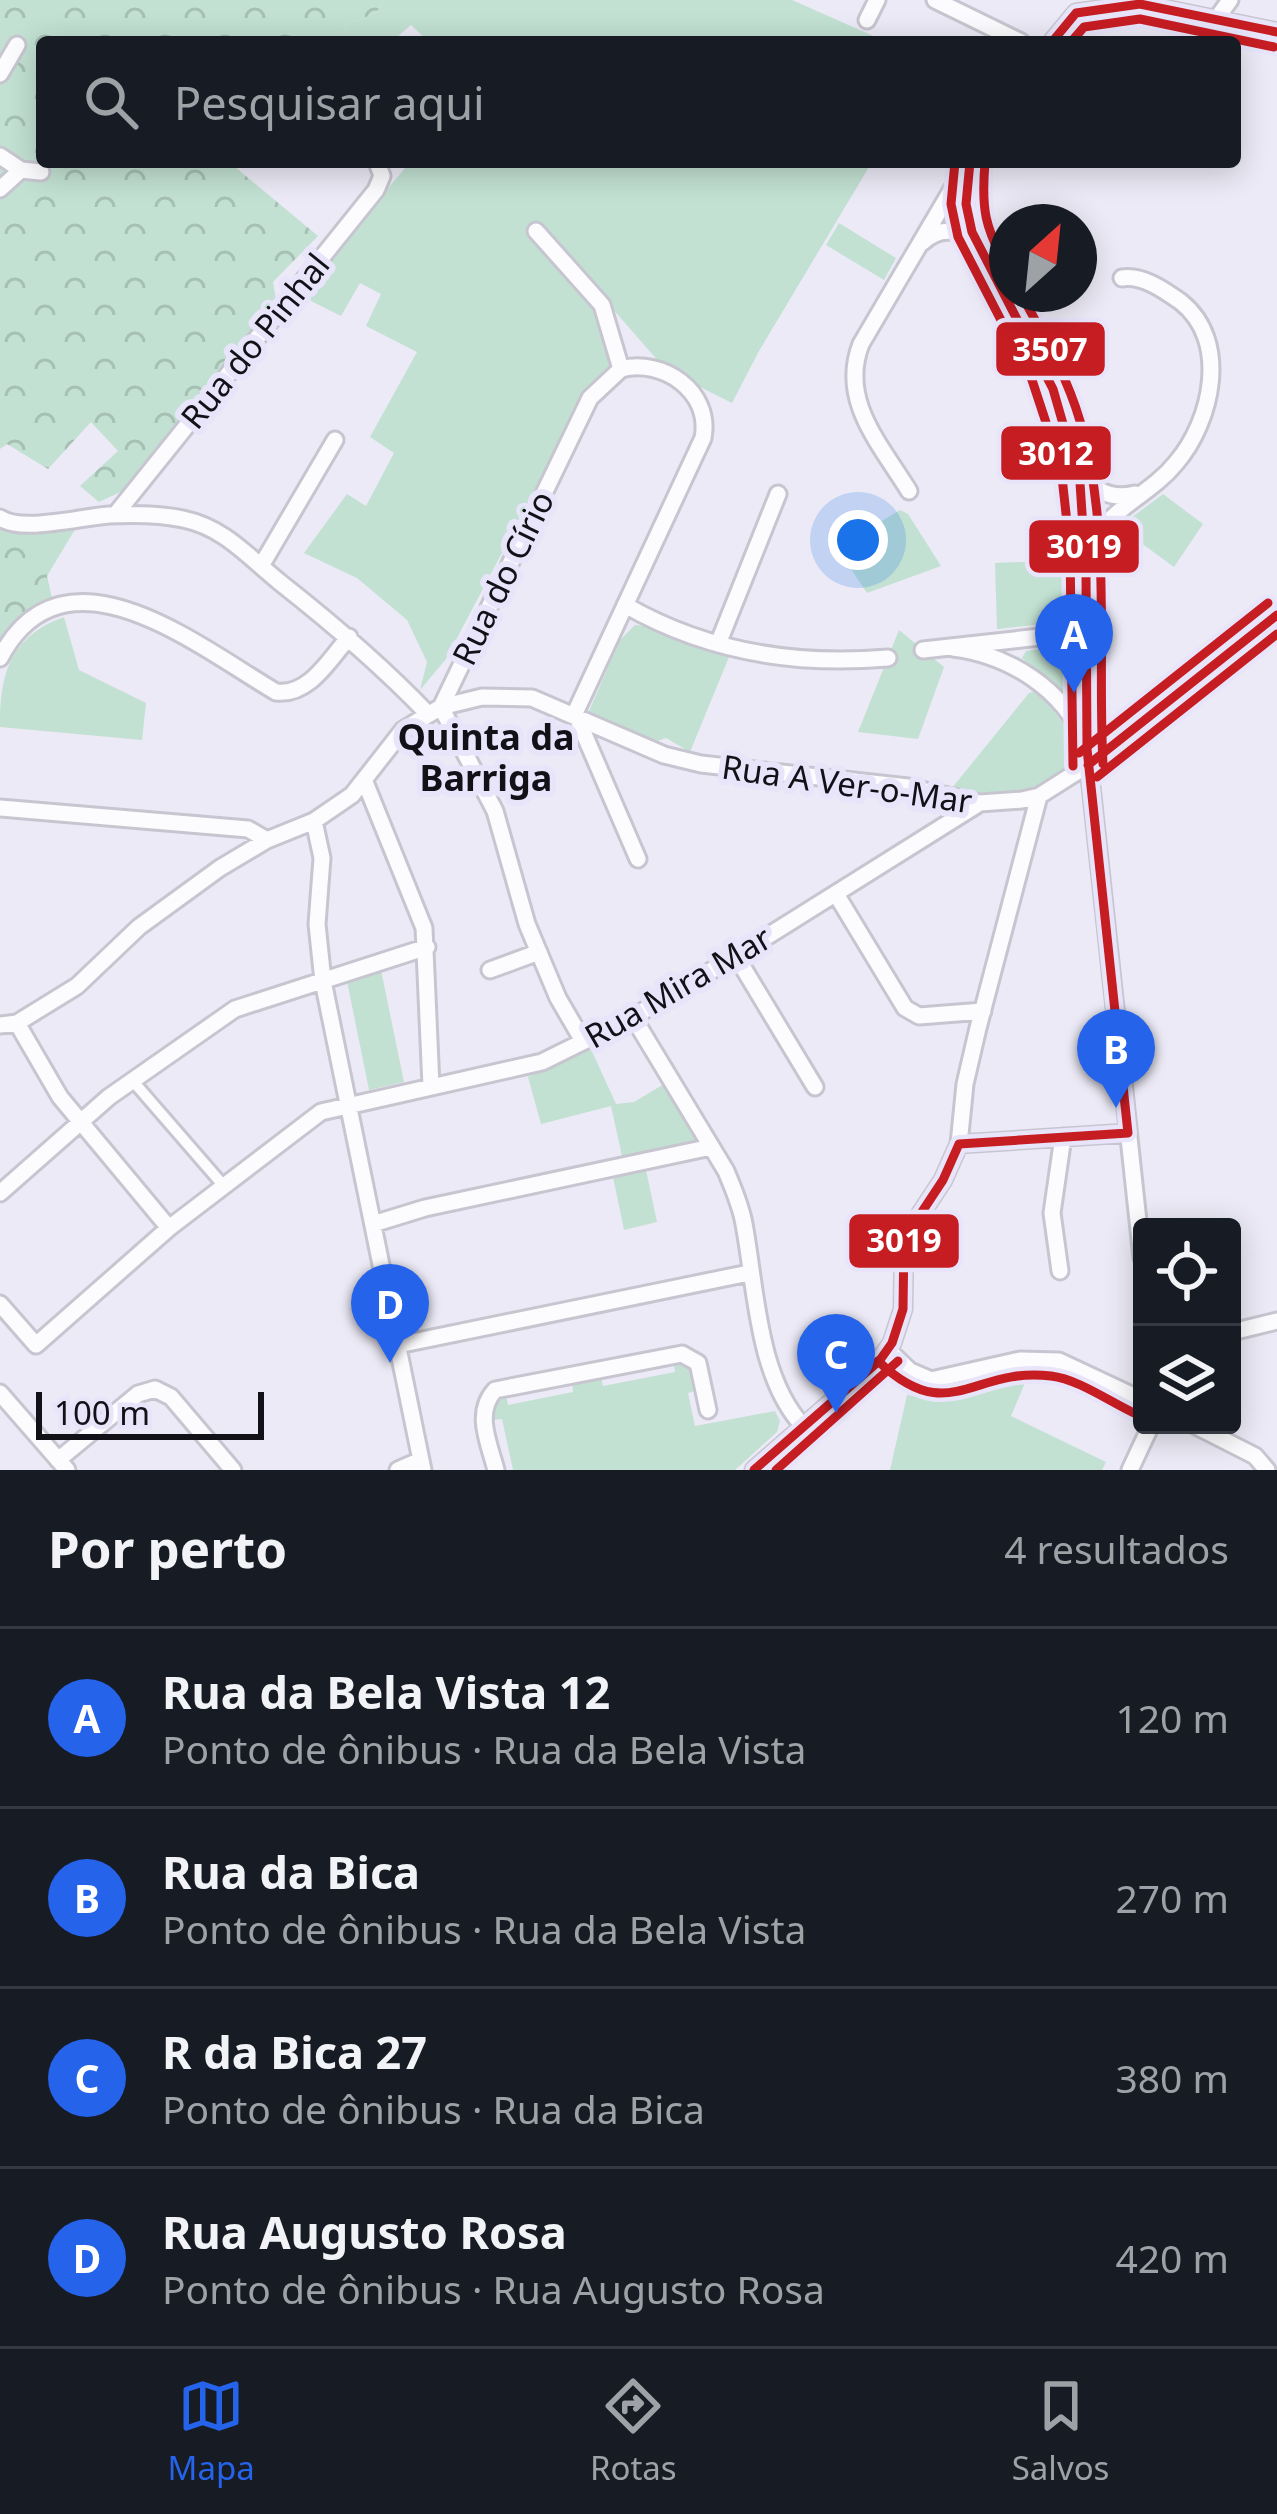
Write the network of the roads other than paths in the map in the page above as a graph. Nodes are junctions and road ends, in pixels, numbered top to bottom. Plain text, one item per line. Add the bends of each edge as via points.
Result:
1 (877, 0) edge
2 (935, 0) edge
3 (1229, 0) edge
4 (1140, 2) edge
5 (1074, 7) edge
6 (1216, 19) junction
7 (867, 20) dead end
8 (1277, 32) edge
9 (1009, 36) edge
10 (1056, 36) edge
11 (1204, 36) edge
12 (17, 45) dead end
13 (0, 74) edge
14 (0, 156) edge
15 (379, 168) edge
16 (965, 168) edge
17 (968, 168) edge
18 (21, 170) junction
19 (41, 172) dead end
20 (0, 189) edge
21 (536, 231) dead end
22 (920, 245) junction
23 (978, 246) junction
24 (1122, 278) dead end
25 (621, 369) junction
26 (335, 440) dead end
27 (1075, 459) junction
28 (909, 491) dead end
29 (1144, 491) junction
30 (778, 494) dead end
31 (115, 514) junction
32 (0, 518) edge
33 (261, 566) junction
34 (1086, 573) junction
35 (625, 605) junction
36 (1277, 615) edge
37 (1085, 632) junction
38 (349, 638) junction
39 (718, 644) junction
40 (953, 648) junction
41 (923, 650) dead end
42 (0, 658) edge
43 (888, 658) dead end
44 (434, 711) junction
45 (575, 713) junction
46 (1088, 757) junction
47 (365, 782) junction
48 (1039, 796) junction
49 (980, 803) junction
50 (0, 808) edge
51 (314, 821) junction
52 (266, 840) junction
53 (638, 860) dead end
54 (836, 894) junction
55 (427, 947) junction
56 (539, 952) junction
57 (736, 956) junction
58 (490, 970) dead end
59 (323, 981) junction
60 (983, 1011) junction
61 (633, 1017) junction
62 (9, 1024) edge
63 (583, 1041) junction
64 (132, 1080) junction
65 (431, 1086) junction
66 (815, 1087) dead end
67 (349, 1105) junction
68 (80, 1122) junction
69 (1128, 1133) junction
70 (1063, 1137) junction
71 (958, 1144) junction
72 (711, 1147) junction
73 (223, 1185) junction
74 (0, 1193) edge
75 (1138, 1218) edge
76 (373, 1224) junction
77 (169, 1228) junction
78 (1060, 1271) dead end
79 (749, 1274) junction
80 (0, 1304) edge
81 (1277, 1321) edge
82 (1241, 1330) edge
83 (398, 1345) junction
84 (888, 1350) junction
85 (0, 1393) edge
86 (1133, 1396) edge
87 (708, 1410) dead end
88 (804, 1427) junction
89 (1147, 1434) edge
90 (1212, 1434) edge
91 (62, 1465) edge
92 (422, 1465) edge
93 (232, 1470) edge
94 (398, 1470) edge
95 (496, 1470) edge
96 (754, 1470) edge
97 (1130, 1470) edge
98 (1267, 1470) edge

1 - 7 street
2 - 9 street
3 - 6 street
4 - 5 street
4 - 6 street
5 - 10 street
6 - 8 street
6 - 11 street
12 - 13 street
14 - 18 street
15 - 31 street, Rua do Pinhal via 376,190
16 - 22 street
17 - 23 street via 965,205
18 - 19 street
18 - 20 street
21 - 25 street via 602,305
22 - 23 street via 949,230
22 - 28 street via 861,344 851,376 858,409
23 - 27 street via 1053,389
24 - 29 street via 1147,281 1185,306 1210,354 1197,428 1176,464
25 - 35 street via 634,365 683,384 697,394 706,424
25 - 44 street, Rua do Círio via 590,398
26 - 33 street
27 - 29 street via 1105,494
27 - 34 street
29 - 34 street via 1107,519
30 - 39 street
31 - 32 street via 22,524
31 - 33 street via 196,522
33 - 38 street
34 - 37 street
35 - 39 street
35 - 45 street
36 - 46 street, Rua A Ver-o-Mar
37 - 40 street
37 - 46 street
38 - 42 street via 306,686 289,693 142,614 104,602 41,615
38 - 44 street
39 - 43 street via 789,659
40 - 41 street
40 - 46 street via 994,657 1037,682 1072,716
44 - 45 street, Rua A Ver-o-Mar via 506,697
44 - 47 street, Rua do Círio via 404,730
44 - 56 street via 495,812
45 - 49 street, Rua A Ver-o-Mar via 701,764
45 - 53 street
46 - 48 street, Rua A Ver-o-Mar
46 - 69 street
47 - 51 street, Rua do Círio
47 - 55 street
48 - 49 street, Rua A Ver-o-Mar
48 - 60 street
49 - 54 street, Rua Mira Mar
50 - 52 street via 248,829
51 - 52 street, Rua do Círio
51 - 59 street
52 - 62 street, Rua do Círio via 139,927 77,986
54 - 57 street, Rua Mira Mar
54 - 60 street via 905,1008 920,1016
55 - 59 street
55 - 65 street
56 - 58 street
56 - 63 street
57 - 61 street, Rua Mira Mar
57 - 66 street
59 - 64 street via 235,1009
59 - 67 street
60 - 71 street
61 - 63 street, Rua Mira Mar
61 - 72 street
62 - 68 street
63 - 65 street, Rua Mira Mar via 542,1062
64 - 68 street
64 - 73 street
65 - 67 street, Rua Mira Mar
67 - 73 street, Rua Mira Mar via 320,1112
67 - 76 street
68 - 74 street
68 - 77 street
69 - 70 street
69 - 75 street
70 - 71 street
70 - 78 street via 1052,1213
71 - 84 street via 902,1248 903,1309
72 - 76 street
72 - 79 street via 744,1221
73 - 77 street, Rua Mira Mar
76 - 83 street
77 - 80 street, Rua Mira Mar via 36,1345
79 - 83 street
79 - 88 street via 781,1396
81 - 82 street
83 - 92 street
84 - 86 street via 931,1380 1020,1360 1059,1361
84 - 88 street
85 - 91 street
87 - 95 street via 698,1363 682,1354 495,1390 483,1415
88 - 96 street
89 - 97 street
90 - 98 street
91 - 93 street via 138,1394 155,1389 171,1397
92 - 94 street

